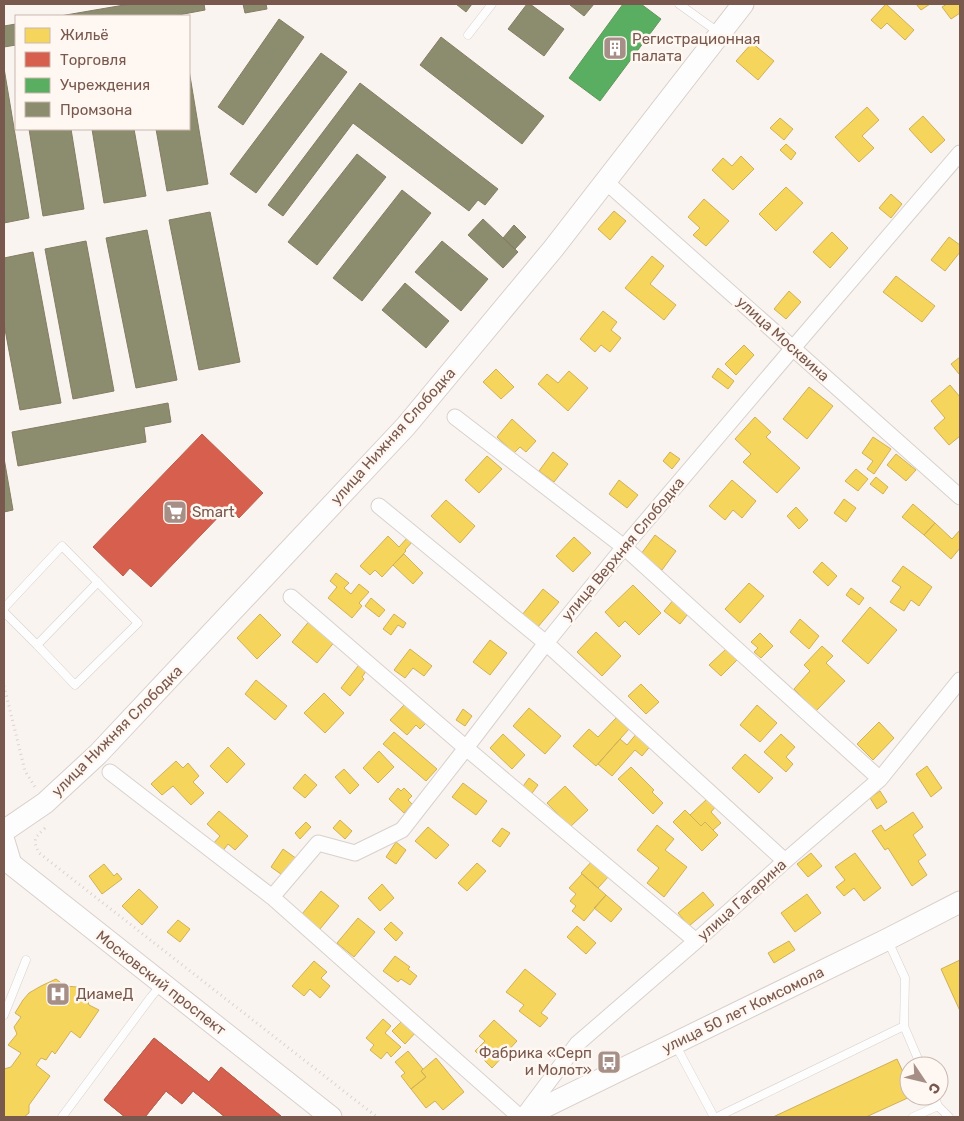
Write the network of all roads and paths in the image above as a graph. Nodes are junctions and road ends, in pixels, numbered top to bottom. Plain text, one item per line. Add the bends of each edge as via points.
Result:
1 (492, 4) edge
2 (679, 4) edge
3 (743, 4) edge
4 (720, 34) junction
5 (468, 35) dead end
6 (960, 153) edge
7 (605, 181) junction
8 (792, 348) junction
9 (455, 417) dead end
10 (960, 498) edge
11 (378, 506) dead end
12 (624, 547) junction
13 (98, 582) junction
14 (290, 596) dead end
15 (4, 608) edge
16 (4, 612) edge
17 (546, 643) junction
18 (37, 645) junction
19 (960, 680) edge
20 (4, 686) edge
21 (466, 748) junction
22 (110, 772) dead end
23 (880, 779) junction
24 (34, 787) dead end
25 (49, 824) dead end
26 (4, 831) edge
27 (4, 841) edge
28 (785, 861) junction
29 (272, 897) junction
30 (960, 902) edge
31 (888, 939) junction
32 (696, 941) junction
33 (26, 960) dead end
34 (162, 984) junction
35 (4, 1016) edge
36 (904, 1026) junction
37 (674, 1044) junction
38 (917, 1056) edge
39 (938, 1106) joint
40 (62, 1117) edge
41 (331, 1117) edge
42 (377, 1117) edge
43 (522, 1117) edge
44 (715, 1117) edge
45 (913, 1117) edge
46 (949, 1117) edge

1 - 5 lane
2 - 4 lane
3 - 4 main road, улица Нижняя Слободка
4 - 7 main road, улица Нижняя Слободка
6 - 8 street, улица Верхняя Слободка
7 - 8 street, улица Москвина
7 - 26 main road, улица Нижняя Слободка via 406,426 98,754 49,800
8 - 10 street, улица Москвина
8 - 12 street, улица Верхняя Слободка
9 - 12 street
11 - 17 street
12 - 17 street, улица Верхняя Слободка
12 - 23 street
13 - 15 lane via 62,546
13 - 18 lane
13 - 18 lane via 138,623 75,685
14 - 21 street
16 - 18 lane
17 - 21 street, улица Верхняя Слободка
17 - 28 street
19 - 23 street, улица Гагарина
20 - 24 path via 25,771
21 - 29 street, улица Верхняя Слободка via 402,830 355,853 318,843
21 - 32 street
22 - 29 street
23 - 28 street, улица Гагарина
25 - 42 path via 36,837 34,844 39,853
27 - 34 main road, Московский проспект via 11,864
28 - 32 street, улица Гагарина
29 - 43 street
30 - 31 main road, улица 50 лет Комсомола
31 - 36 lane via 905,978
31 - 37 main road, улица 50 лет Комсомола
32 - 43 street, улица Гагарина via 577,1044
33 - 35 lane
34 - 40 lane
34 - 41 main road, Московский проспект
36 - 38 lane
36 - 44 lane
37 - 43 main road, улица 50 лет Комсомола
37 - 44 lane
39 - 45 lane
39 - 46 lane

